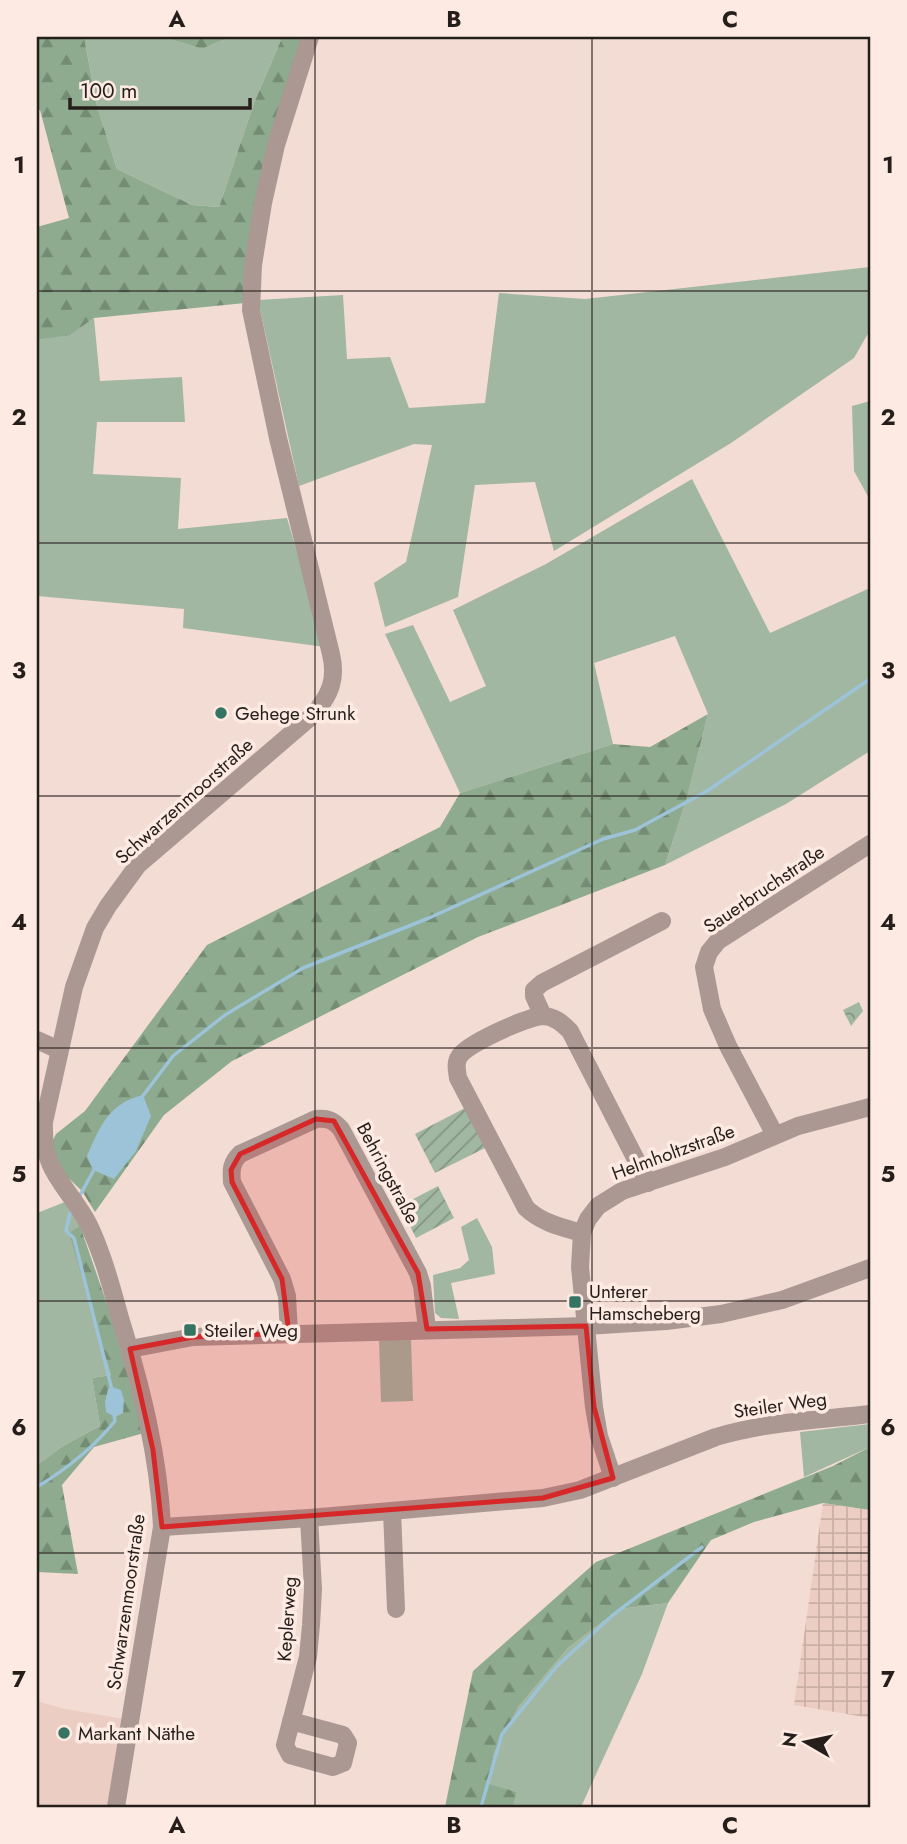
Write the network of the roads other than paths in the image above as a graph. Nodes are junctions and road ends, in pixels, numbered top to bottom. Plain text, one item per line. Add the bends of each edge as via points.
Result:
1 (310, 37) edge
2 (870, 844) edge
3 (662, 921) dead end
4 (543, 1016) junction
5 (37, 1040) edge
6 (59, 1050) junction
7 (870, 1107) edge
8 (775, 1135) junction
9 (648, 1183) junction
10 (582, 1233) junction
11 (870, 1268) edge
12 (586, 1326) junction
13 (427, 1329) junction
14 (289, 1333) junction
15 (130, 1349) junction
16 (870, 1414) edge
17 (613, 1478) junction
18 (392, 1511) junction
19 (309, 1518) junction
20 (162, 1527) junction
21 (396, 1609) dead end
22 (291, 1721) dead end
23 (116, 1807) edge

1 - 6 street, Schwarzenmoorstraße via 263,203 251,310 331,653 331,690 313,715 138,865 119,889 85,953
2 - 8 street, Sauerbruchstraße via 718,942 704,967 712,1009
3 - 4 street via 542,983 534,996
4 - 9 street via 562,1022 570,1031
4 - 10 street via 469,1047 458,1058 456,1068 526,1208 550,1224
5 - 6 street
6 - 15 street, Schwarzenmoorstraße via 44,1122 46,1153 52,1170 86,1219
7 - 8 street, Helmholtzstraße
8 - 9 street, Helmholtzstraße
9 - 10 street, Helmholtzstraße via 597,1206
10 - 12 street, Helmholtzstraße
11 - 12 street via 782,1300 720,1314
12 - 13 street
12 - 17 street, Helmholtzstraße via 599,1436
13 - 14 street
13 - 14 street, Behringstraße via 418,1273 341,1129 326,1118 240,1154 230,1170 282,1279
14 - 15 street via 193,1337
15 - 20 street, Schwarzenmoorstraße via 153,1450
16 - 17 street, Steiler Weg via 738,1430
17 - 18 street, Steiler Weg via 543,1498
18 - 19 street, Steiler Weg
18 - 21 street
19 - 20 street, Steiler Weg
19 - 22 street, Keplerweg via 311,1625
20 - 23 street, Schwarzenmoorstraße

